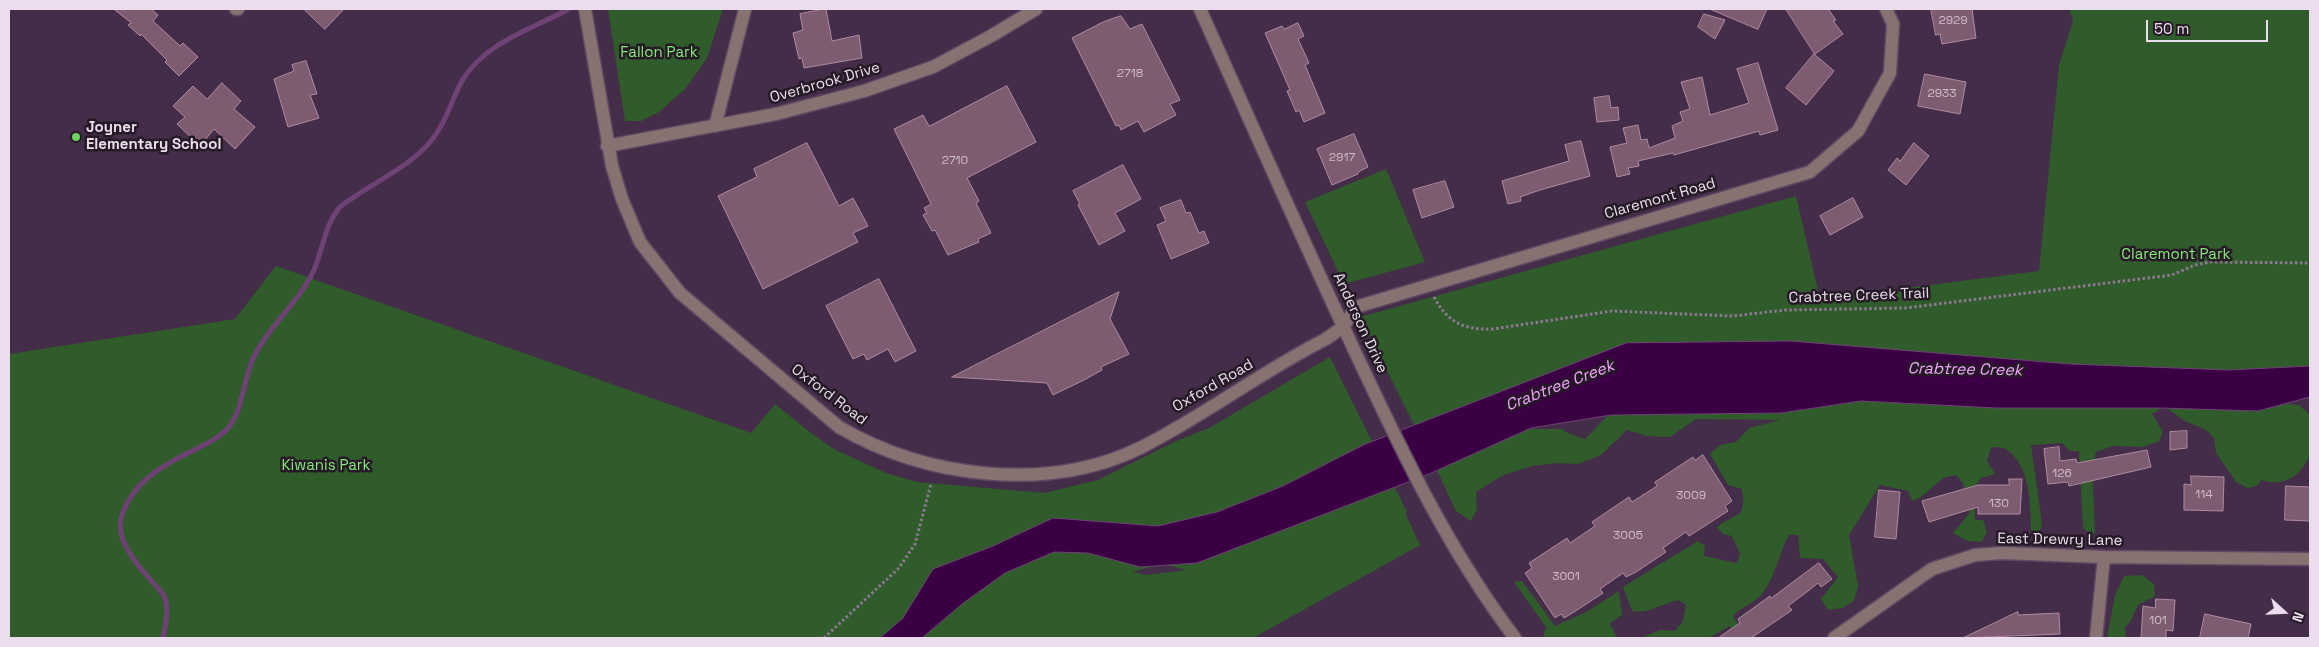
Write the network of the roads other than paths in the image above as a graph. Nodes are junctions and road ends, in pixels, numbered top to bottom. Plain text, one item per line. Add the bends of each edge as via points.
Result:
1 (585, 9) edge
2 (745, 9) edge
3 (1036, 9) edge
4 (1200, 9) edge
5 (1886, 9) edge
6 (715, 126) junction
7 (607, 146) junction
8 (1343, 327) junction
9 (2104, 557) junction
10 (2310, 559) edge
11 (1515, 638) edge
12 (1834, 638) edge
13 (2096, 638) edge

1 - 7 street, Oxford Road
2 - 6 street
3 - 6 street, Overbrook Drive via 933,67 864,91
4 - 8 street, Anderson Drive
5 - 8 street, Claremont Road via 1893,24 1890,73 1858,131 1810,172 1356,307
6 - 7 street, Overbrook Drive
7 - 8 street, Oxford Road via 622,199 640,242 680,293 839,427 899,455 944,468 1027,475 1087,468 1139,448
8 - 11 street, Anderson Drive via 1432,509 1474,582
9 - 10 street, East Drewry Lane
9 - 12 street, East Drewry Lane via 2002,553 1954,561 1932,569
9 - 13 street

